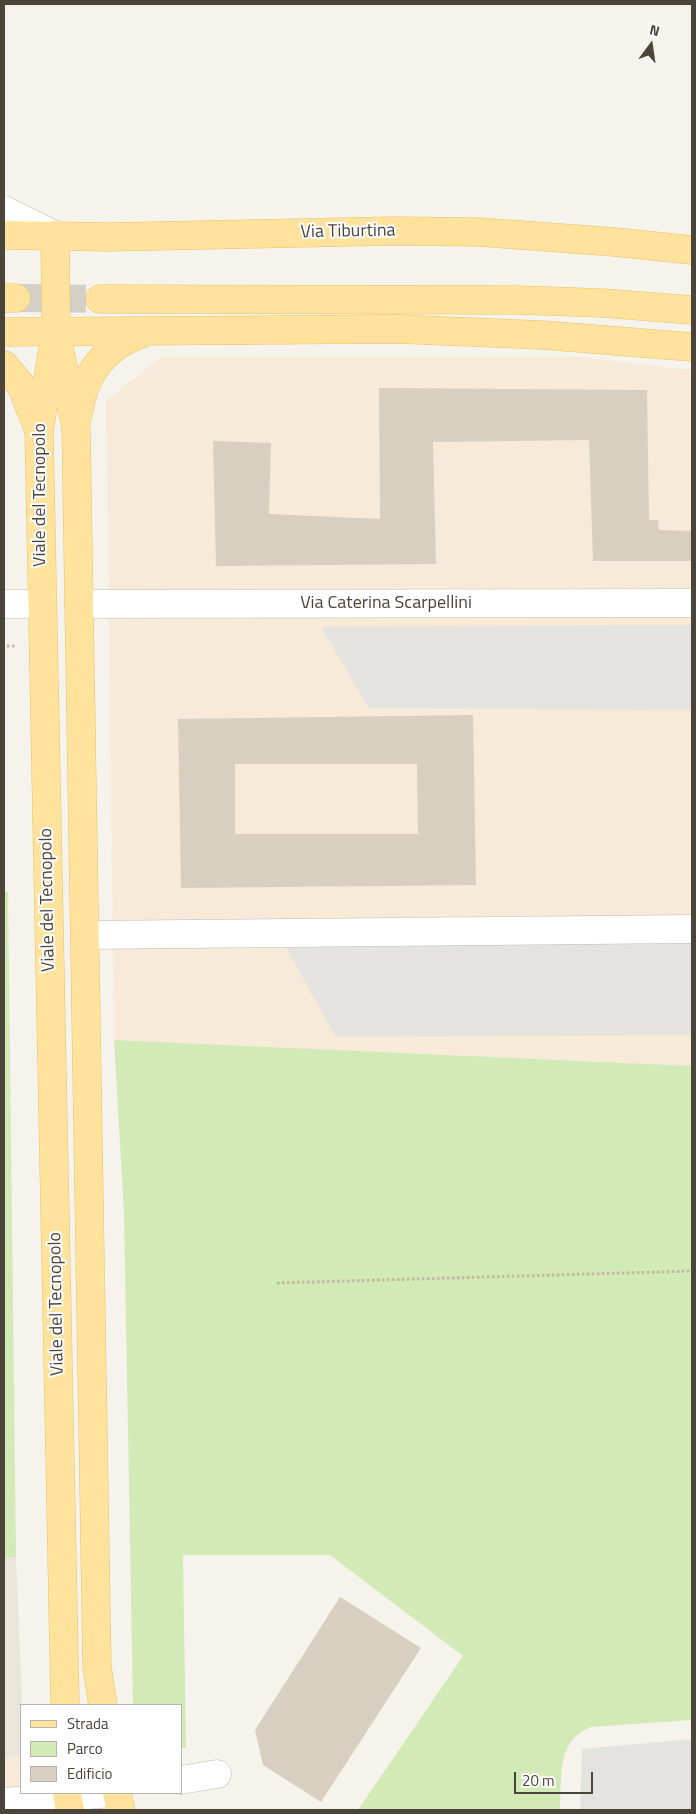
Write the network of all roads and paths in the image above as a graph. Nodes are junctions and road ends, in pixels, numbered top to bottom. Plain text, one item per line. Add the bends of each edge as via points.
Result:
1 (4, 210) edge
2 (4, 235) edge
3 (55, 235) junction
4 (692, 250) edge
5 (100, 298) tunnel mouth
6 (692, 310) edge
7 (150, 331) junction
8 (4, 332) edge
9 (56, 332) junction
10 (692, 347) edge
11 (4, 365) edge
12 (76, 427) junction
13 (39, 430) junction
14 (692, 603) edge
15 (4, 604) edge
16 (42, 604) junction
17 (80, 604) junction
18 (692, 929) edge
19 (85, 935) junction
20 (692, 1271) edge
21 (277, 1283) dead end
22 (66, 1704) edge
23 (103, 1704) edge
24 (217, 1774) dead end
25 (182, 1780) edge
26 (105, 1794) edge
27 (117, 1794) edge
28 (68, 1800) edge
29 (4, 1802) edge
30 (120, 1810) edge

1 - 3 street
2 - 3 main road, Via Tiburtina
3 - 4 main road, Via Tiburtina via 470,232
3 - 9 main road
5 - 6 main road via 517,300
7 - 9 main road
7 - 10 main road via 440,331
7 - 12 main road via 116,347 92,372 82,391
8 - 9 main road
9 - 12 main road, Viale del Tecnopolo
9 - 13 main road, Viale del Tecnopolo
11 - 13 main road via 20,385
12 - 17 main road, Viale del Tecnopolo
13 - 16 main road, Viale del Tecnopolo
14 - 17 street, Via Caterina Scarpellini
15 - 16 street
16 - 22 main road, Viale del Tecnopolo
17 - 19 main road, Viale del Tecnopolo
18 - 19 street
19 - 23 main road, Viale del Tecnopolo via 97,1667
20 - 21 path
24 - 25 street
26 - 28 street
27 - 30 main road
28 - 29 street

